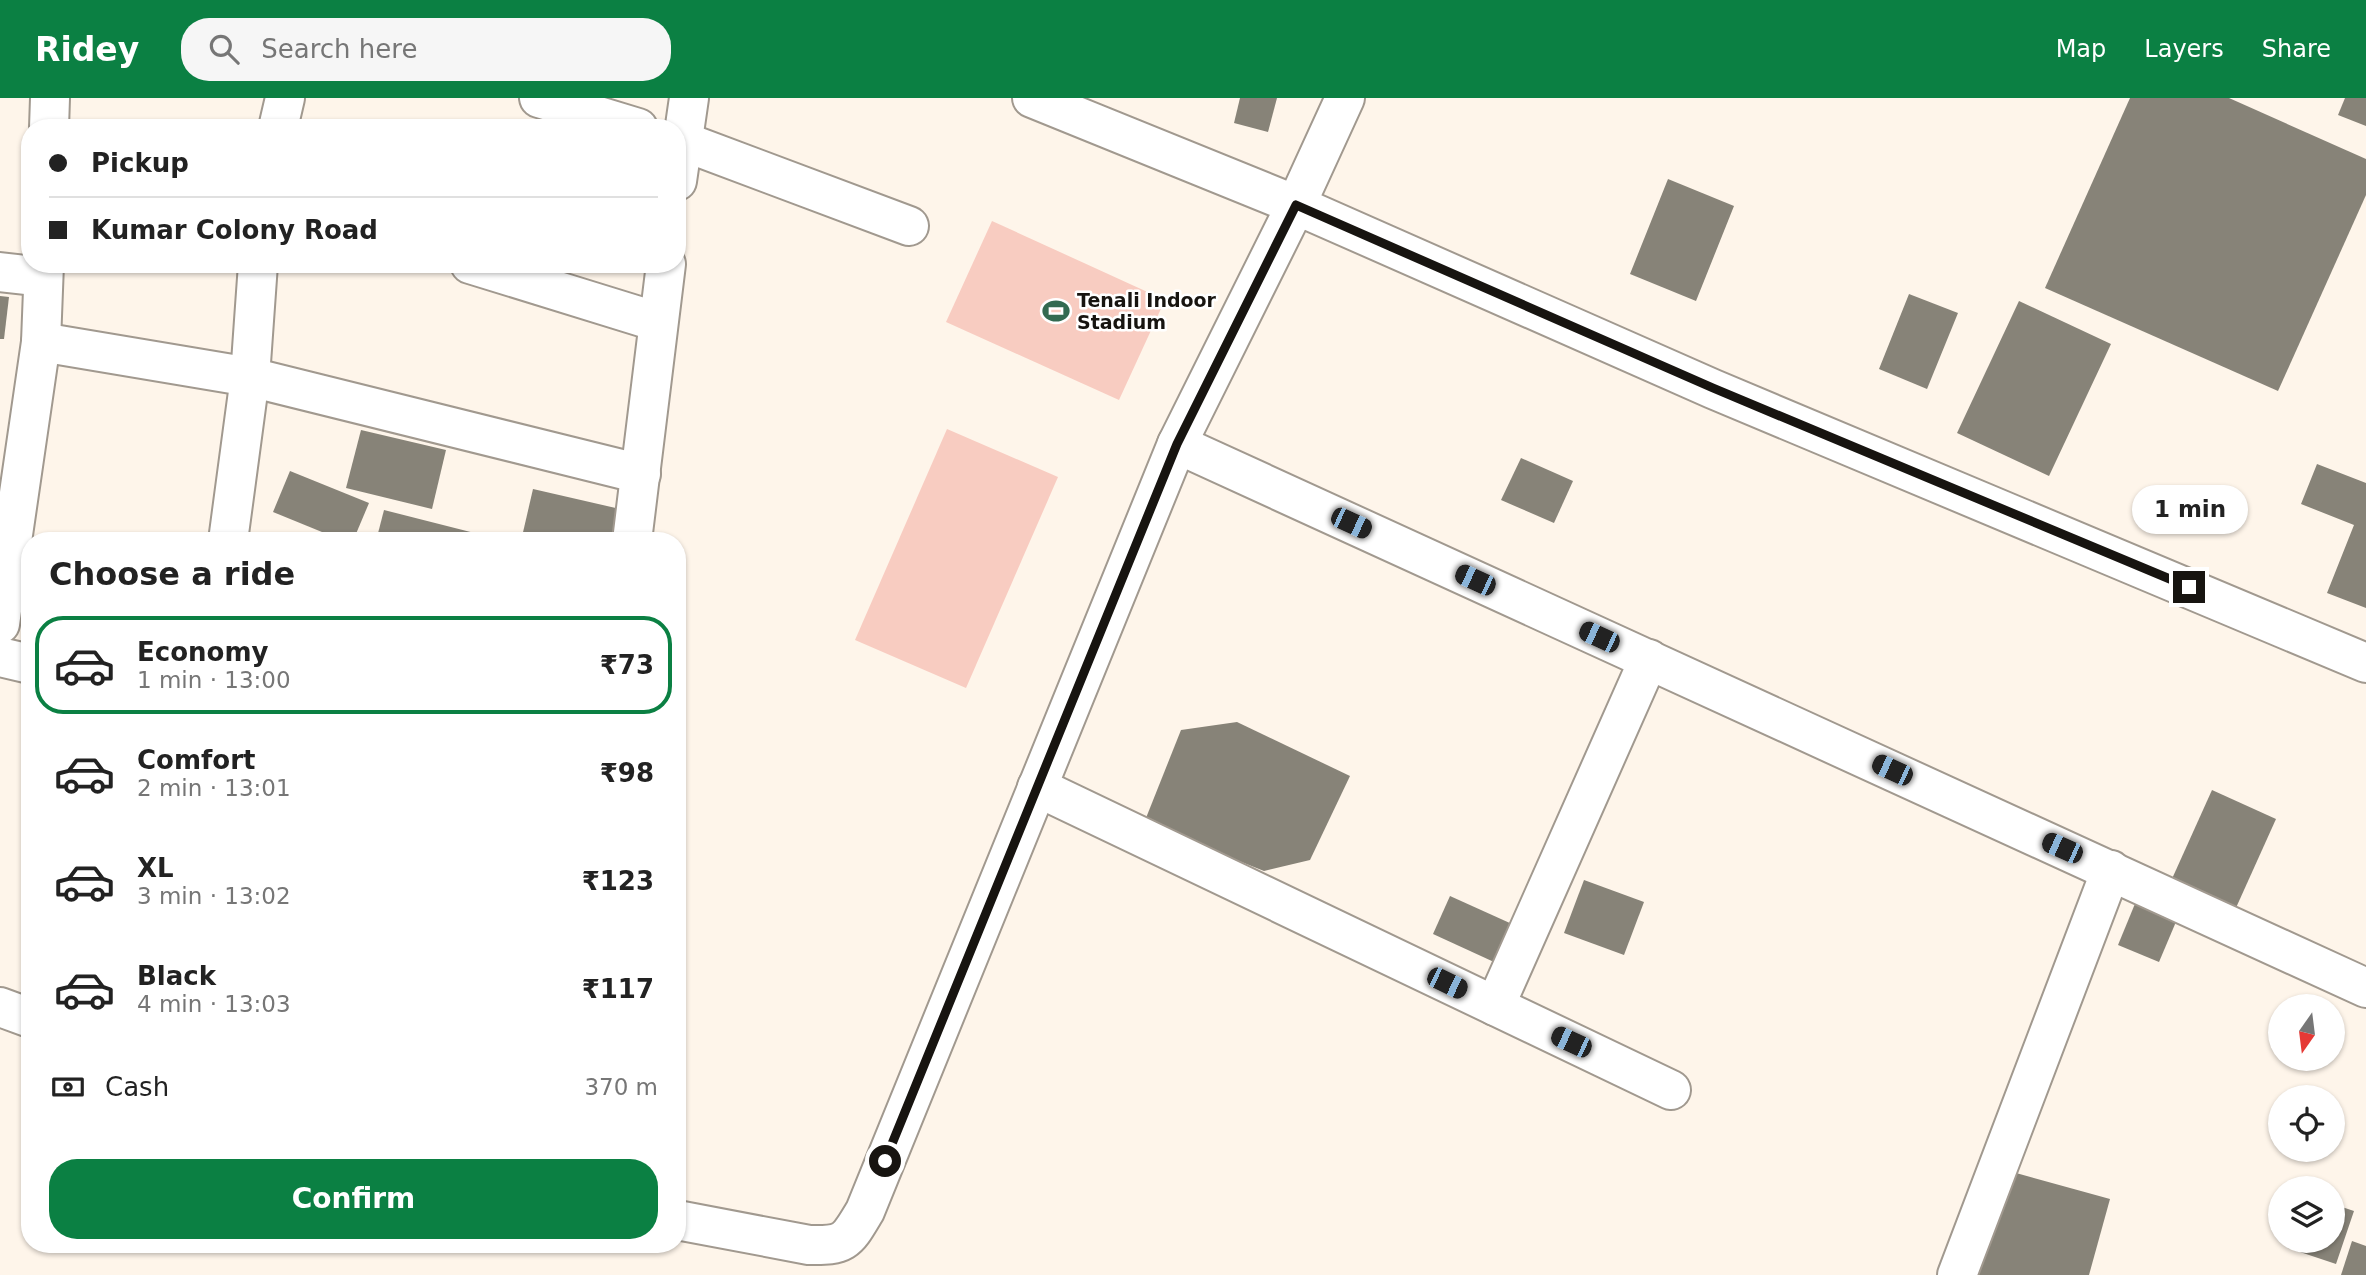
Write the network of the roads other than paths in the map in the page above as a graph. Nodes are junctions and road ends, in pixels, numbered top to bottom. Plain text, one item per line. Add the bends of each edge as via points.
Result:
1 (50, 98) edge
2 (285, 98) edge
3 (539, 98) edge
4 (689, 98) edge
5 (1032, 98) edge
6 (1345, 98) edge
7 (49, 119) edge
8 (280, 119) edge
9 (608, 119) edge
10 (684, 119) edge
11 (686, 142) edge
12 (1296, 205) junction
13 (909, 226) dead end
14 (21, 271) edge
15 (0, 272) edge
16 (43, 273) edge
17 (257, 273) edge
18 (499, 273) edge
19 (665, 273) edge
20 (658, 322) junction
21 (41, 342) junction
22 (250, 377) junction
23 (13, 442) edge
24 (1177, 444) junction
25 (641, 474) junction
26 (237, 532) edge
27 (633, 532) edge
28 (0, 624) edge
29 (0, 657) edge
30 (1649, 659) junction
31 (21, 662) edge
32 (2366, 663) edge
33 (1037, 787) junction
34 (2111, 870) junction
35 (2366, 988) edge
36 (1496, 1006) junction
37 (0, 1007) edge
38 (21, 1015) edge
39 (1671, 1090) dead end
40 (686, 1222) edge
41 (1957, 1275) edge

1 - 7 street
2 - 8 street
3 - 9 street
4 - 10 street
5 - 12 street
6 - 12 street
11 - 13 street
12 - 24 street
12 - 32 street via 1700,383
14 - 15 street
16 - 21 street
17 - 22 street
18 - 20 street
19 - 20 street
20 - 25 street
21 - 22 street
21 - 23 street
22 - 25 street
22 - 26 street
23 - 28 street
24 - 30 street
24 - 33 street
25 - 27 street
29 - 31 street
30 - 34 street
30 - 36 street
33 - 36 street
33 - 40 street via 864,1211 849,1237 830,1245 809,1245
34 - 35 street
34 - 41 street
36 - 39 street
37 - 38 street

